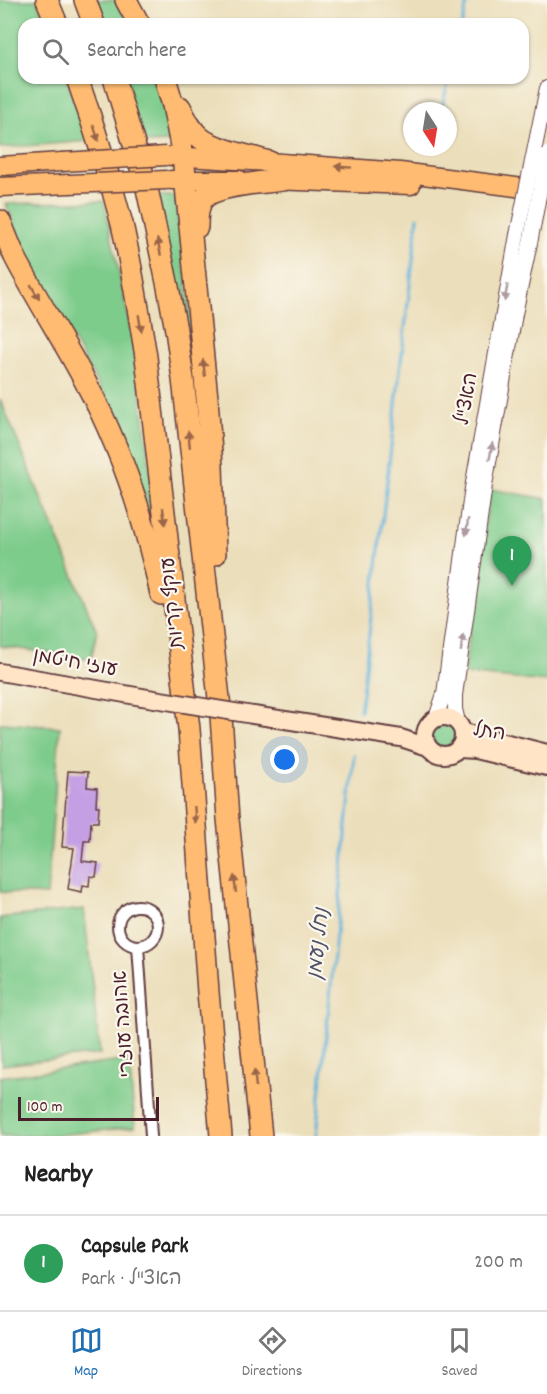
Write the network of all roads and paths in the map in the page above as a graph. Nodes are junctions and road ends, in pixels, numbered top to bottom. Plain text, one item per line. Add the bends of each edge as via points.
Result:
1 (47, 0) edge
2 (85, 0) edge
3 (126, 0) edge
4 (54, 18) edge
5 (92, 18) edge
6 (136, 18) edge
7 (79, 84) edge
8 (116, 84) edge
9 (167, 84) edge
10 (168, 84) edge
11 (547, 88) edge
12 (547, 154) edge
13 (174, 156) junction
14 (269, 162) junction
15 (0, 166) edge
16 (176, 180) junction
17 (283, 180) junction
18 (0, 187) edge
19 (547, 191) edge
20 (547, 202) edge
21 (0, 221) edge
22 (524, 236) junction
23 (0, 238) edge
24 (15, 257) junction
25 (195, 276) junction
26 (0, 672) edge
27 (220, 716) junction
28 (432, 722) junction
29 (461, 727) junction
30 (344, 729) junction
31 (428, 747) junction
32 (459, 749) junction
33 (547, 753) edge
34 (547, 766) edge
35 (192, 769) junction
36 (138, 946) dead end
37 (151, 1136) edge
38 (221, 1136) edge
39 (261, 1136) edge

1 - 4 highway
2 - 5 highway
3 - 6 highway
7 -> 35 highway, עוקף קריות via 122,227 136,298
27 -> 8 highway, עוקף קריות via 176,330 146,184
9 - 13 highway via 177,122
10 - 14 highway via 188,123 205,141
11 - 22 street, האצ"ל, bridge
12 - 22 street, האצ"ל, bridge
13 - 14 highway
13 - 15 highway, bridge
13 - 16 highway
19 -> 14 highway via 437,176
16 - 17 highway
16 - 18 highway, bridge
16 - 25 highway
17 - 20 highway via 396,184
17 - 25 highway via 223,189 202,200 197,218
21 - 24 highway
22 -> 28 street, האצ"ל via 471,494 444,694
29 -> 22 street, האצ"ל via 455,695
23 - 24 highway
24 -> 35 highway via 87,384 134,490 152,551
27 -> 25 highway via 212,466
26 - 30 main road, עוזי חיטמן, bridge
39 -> 27 highway, עוקף קריות
28 - 29 main road via 448,717
28 - 30 main road via 381,730
28 - 31 main road via 425,738
29 - 32 main road
29 - 33 main road, התל
30 - 31 main road via 401,738
31 - 32 main road via 441,755
32 - 34 main road, התל
35 -> 38 highway, עוקף קריות
36 - 37 street, אהובה עוזרי

